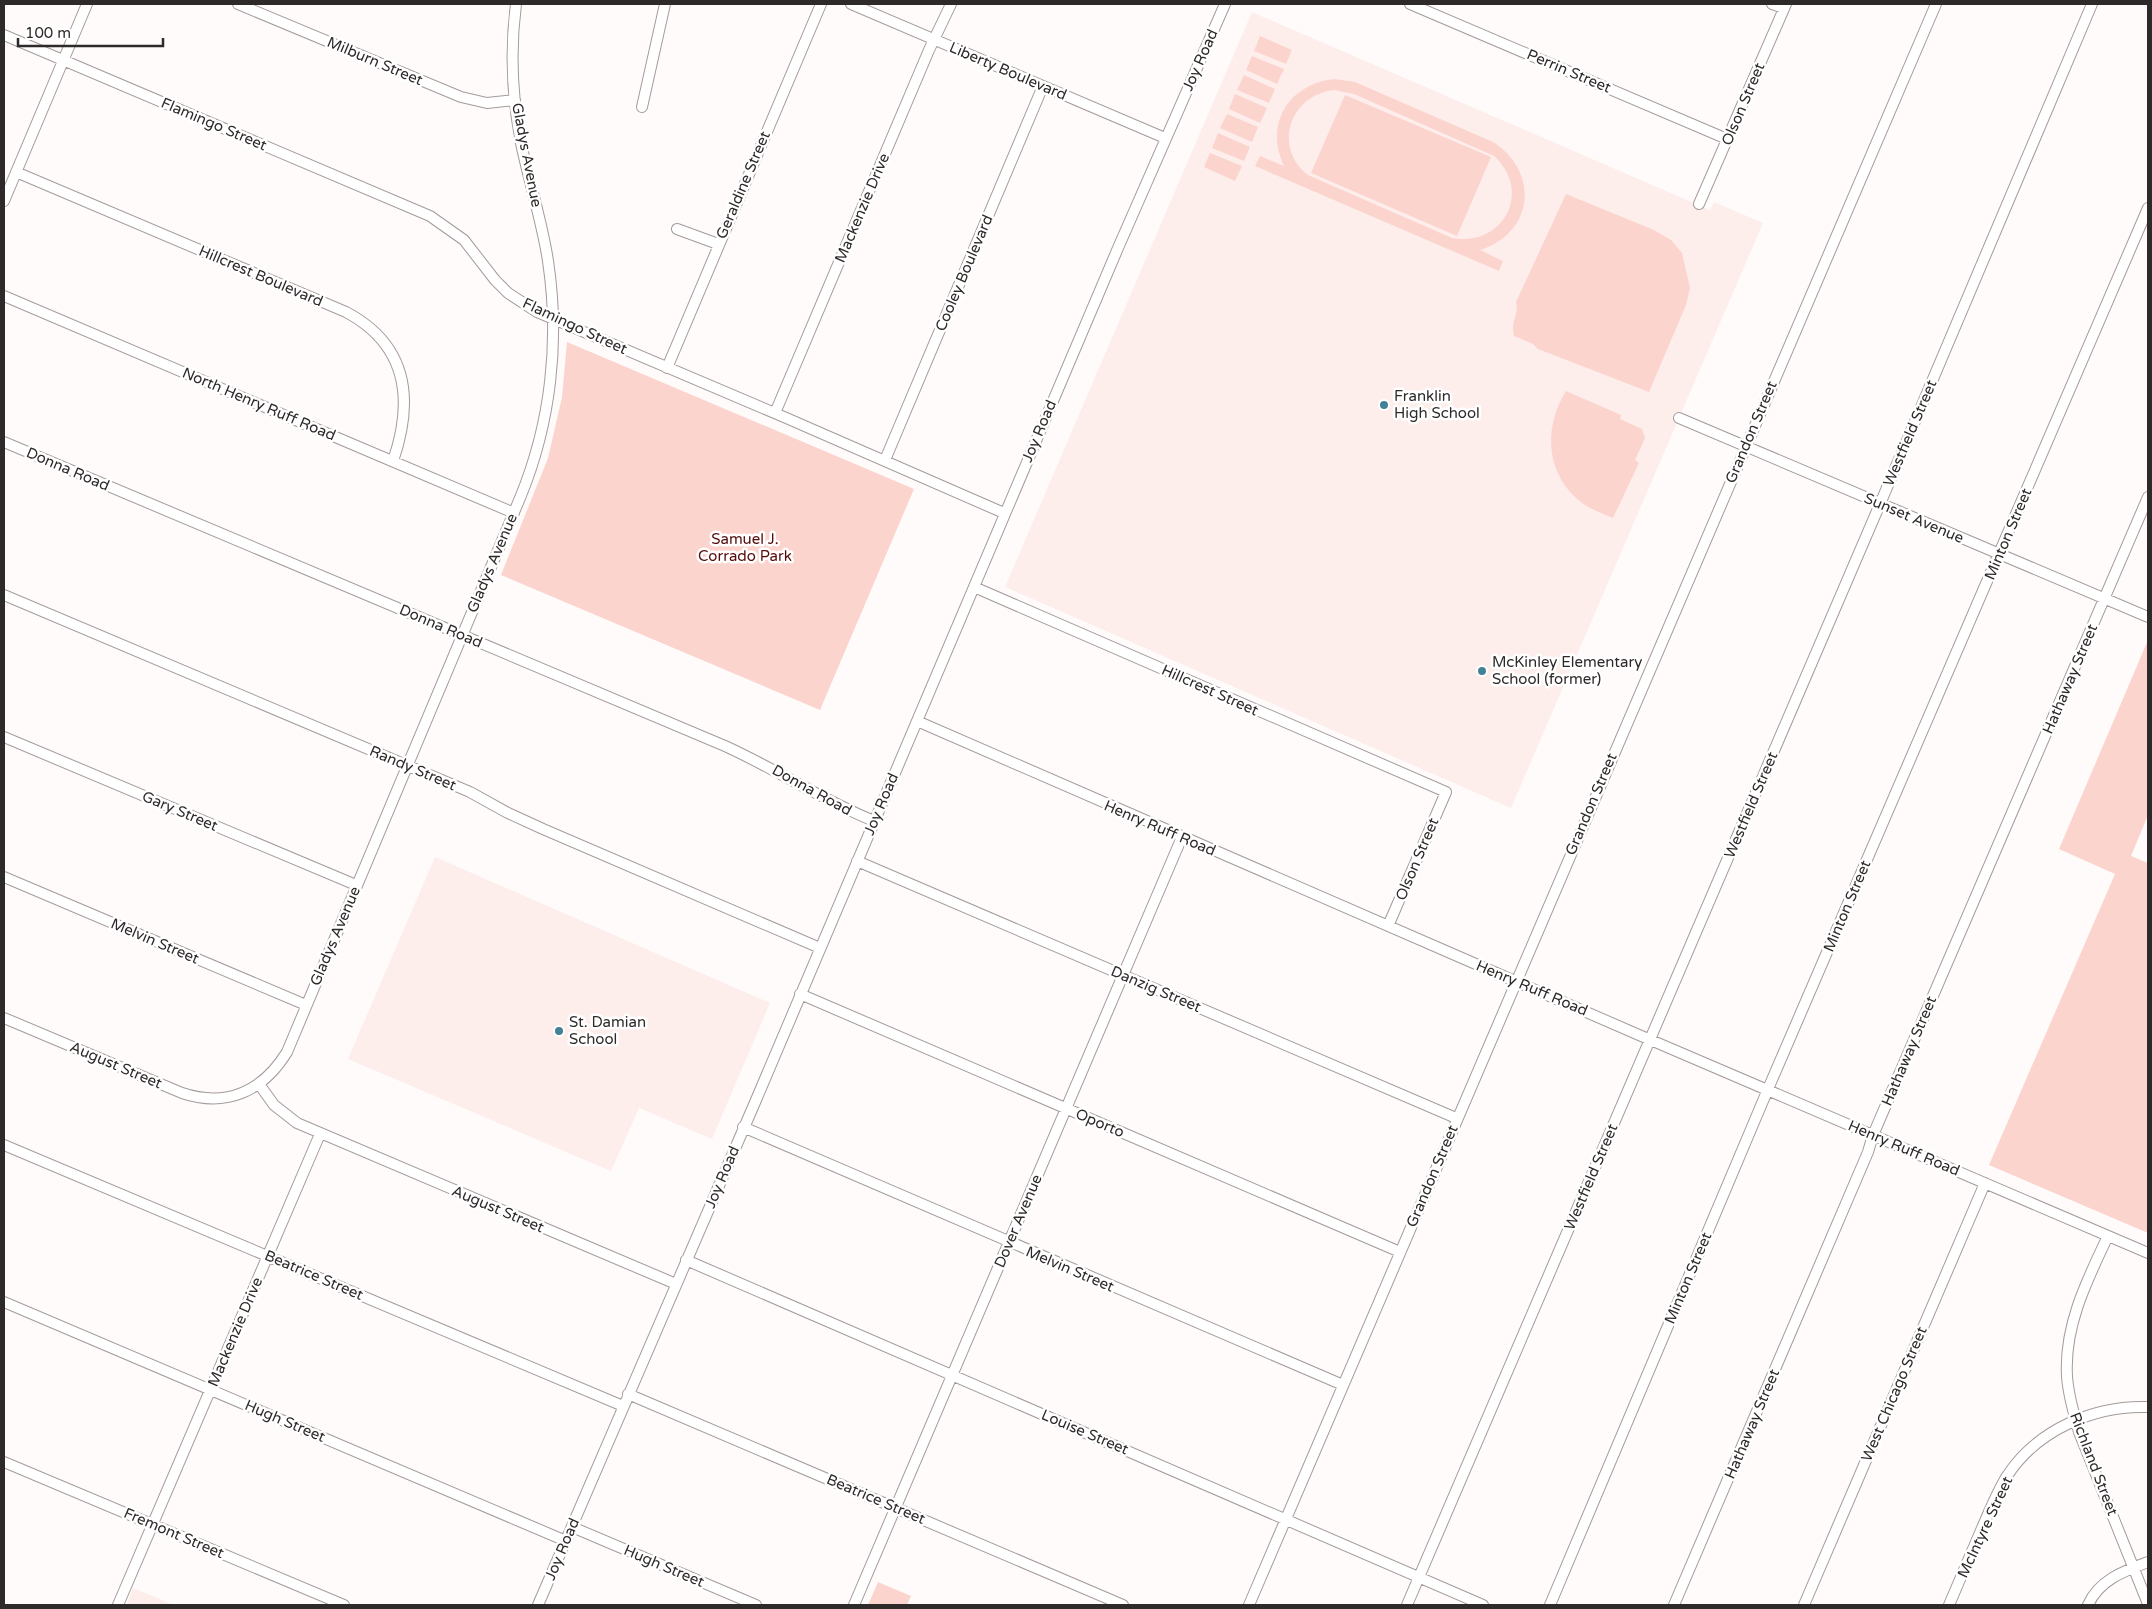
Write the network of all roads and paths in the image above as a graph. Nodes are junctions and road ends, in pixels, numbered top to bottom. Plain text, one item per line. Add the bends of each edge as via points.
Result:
1 (87, 4) edge
2 (238, 4) edge
3 (516, 4) edge
4 (665, 4) edge
5 (820, 4) edge
6 (850, 4) edge
7 (951, 4) edge
8 (1225, 4) edge
9 (1410, 4) edge
10 (1772, 4) edge
11 (1936, 4) edge
12 (2092, 4) edge
13 (1785, 6) edge
14 (4, 35) edge
15 (935, 40) junction
16 (63, 60) junction
17 (1043, 86) junction
18 (515, 100) junction
19 (642, 107) dead end
20 (1165, 138) junction
21 (1727, 139) junction
22 (16, 172) junction
23 (4, 201) edge
24 (1699, 204) dead end
25 (2148, 208) edge
26 (677, 229) dead end
27 (718, 244) junction
28 (4, 296) edge
29 (553, 319) junction
30 (667, 368) junction
31 (776, 413) junction
32 (1679, 418) dead end
33 (4, 442) edge
34 (1746, 446) junction
35 (885, 460) junction
36 (393, 461) junction
37 (2148, 497) edge
38 (1880, 504) junction
39 (514, 513) junction
40 (1004, 514) junction
41 (1999, 555) junction
42 (974, 587) junction
43 (4, 595) edge
44 (2105, 599) junction
45 (2148, 617) edge
46 (461, 635) junction
47 (917, 721) junction
48 (4, 737) edge
49 (407, 765) junction
50 (1446, 792) joint
51 (874, 821) junction
52 (1182, 837) junction
53 (857, 861) junction
54 (4, 877) edge
55 (356, 885) junction
56 (1388, 926) junction
57 (820, 948) junction
58 (1123, 975) junction
59 (1515, 981) junction
60 (800, 994) junction
61 (306, 1005) junction
62 (4, 1018) edge
63 (1650, 1040) junction
64 (259, 1084) junction
65 (1768, 1089) junction
66 (1066, 1108) junction
67 (1456, 1118) junction
68 (743, 1127) junction
69 (320, 1134) junction
70 (1873, 1135) junction
71 (4, 1145) edge
72 (1985, 1183) junction
73 (2108, 1236) junction
74 (1009, 1242) junction
75 (1400, 1252) junction
76 (2148, 1253) edge
77 (268, 1256) junction
78 (686, 1260) junction
79 (676, 1284) junction
80 (4, 1302) edge
81 (952, 1374) junction
82 (1343, 1386) junction
83 (210, 1389) junction
84 (628, 1394) junction
85 (623, 1406) junction
86 (2148, 1407) edge
87 (2076, 1420) junction
88 (4, 1462) edge
89 (896, 1507) junction
90 (1286, 1519) junction
91 (152, 1524) junction
92 (572, 1527) junction
93 (566, 1541) junction
94 (2148, 1562) edge
95 (2134, 1567) junction
96 (1419, 1577) junction
97 (2148, 1604) edge
98 (118, 1605) edge
99 (344, 1605) edge
100 (538, 1605) edge
101 (756, 1605) edge
102 (854, 1605) edge
103 (1123, 1605) edge
104 (1248, 1605) edge
105 (1407, 1605) edge
106 (1483, 1605) edge
107 (1550, 1605) edge
108 (1674, 1605) edge
109 (1804, 1605) edge
110 (1949, 1605) edge
111 (2088, 1605) edge

1 - 16 street
2 - 18 street, Milburn Street via 461,97 487,102
3 - 18 street, Gladys Avenue via 513,43
4 - 19 street
5 - 27 street, Geraldine Street
6 - 15 street, Liberty Boulevard
7 - 15 street, Mackenzie Drive
8 - 20 street, Joy Road
9 - 21 street, Perrin Street
10 - 13 street
11 - 34 street, Grandon Street
12 - 38 street, Westfield Street
13 - 21 street, Olson Street
14 - 16 street, Flamingo Street
15 - 17 street, Liberty Boulevard
15 - 31 street, Mackenzie Drive
16 - 22 street
16 - 29 street, Flamingo Street via 430,216 464,240 508,293 527,307
17 - 20 street, Liberty Boulevard
17 - 35 street, Cooley Boulevard
18 - 29 street, Gladys Avenue via 521,143 548,261
20 - 40 street, Joy Road
21 - 24 street, Olson Street
22 - 23 street
22 - 36 street, Hillcrest Boulevard via 346,312 365,324 389,350 403,386 404,421
25 - 41 street, Minton Street
26 - 27 street
27 - 30 street, Geraldine Street
28 - 36 street, North Henry Ruff Road
29 - 30 street, Flamingo Street
29 - 39 street, Gladys Avenue via 554,341 545,414 537,453
30 - 31 street, Flamingo Street
31 - 35 street, Flamingo Street
32 - 34 street, Sunset Avenue
33 - 46 street, Donna Road
34 - 38 street, Sunset Avenue
34 - 59 street, Grandon Street
35 - 40 street, Flamingo Street
36 - 39 street, North Henry Ruff Road
37 - 44 street, Hathaway Street
38 - 41 street, Sunset Avenue
38 - 63 street, Westfield Street
39 - 46 street, Gladys Avenue
40 - 42 street, Joy Road
41 - 44 street, Sunset Avenue
41 - 65 street, Minton Street
42 - 47 street, Joy Road
42 - 50 street, Hillcrest Street
43 - 49 street, Randy Street
44 - 45 street, Sunset Avenue
44 - 70 street, Hathaway Street
46 - 49 street, Gladys Avenue
46 - 51 street, Donna Road via 749,757
47 - 51 street, Joy Road
47 - 52 street, Henry Ruff Road
48 - 55 street, Gary Street
49 - 55 street, Gladys Avenue
49 - 57 street, Randy Street via 470,792 542,829
50 - 56 street, Olson Street
51 - 53 street, Joy Road
52 - 56 street, Henry Ruff Road
52 - 58 street, Dover Avenue
53 - 57 street, Joy Road
53 - 58 street, Danzig Street
54 - 61 street, Melvin Street
55 - 61 street, Gladys Avenue
56 - 59 street, Henry Ruff Road
57 - 60 street, Joy Road
58 - 66 street, Dover Avenue
58 - 67 street, Danzig Street
59 - 63 street, Henry Ruff Road
59 - 67 street, Grandon Street
60 - 66 street, Oporto
60 - 68 street, Joy Road
61 - 64 street, Gladys Avenue via 283,1059
62 - 64 street, August Street via 190,1096 225,1098
63 - 65 street, Henry Ruff Road
63 - 96 street, Westfield Street
64 - 69 street via 283,1114
65 - 70 street, Henry Ruff Road
65 - 107 street, Minton Street
66 - 74 street, Dover Avenue
66 - 75 street, Oporto
67 - 75 street, Grandon Street
68 - 74 street, Melvin Street
68 - 78 street, Joy Road
69 - 77 street, Mackenzie Drive
69 - 79 street, August Street
70 - 72 street, Henry Ruff Road
70 - 108 street, Hathaway Street
71 - 77 street, Beatrice Street
72 - 73 street, Henry Ruff Road
72 - 109 street, West Chicago Street
73 - 76 street, Henry Ruff Road
73 - 87 street, Richland Street via 2078,1306 2069,1336 2067,1377
74 - 81 street, Dover Avenue
74 - 82 street, Melvin Street
75 - 82 street, Grandon Street
77 - 83 street, Mackenzie Drive
77 - 85 street, Beatrice Street
78 - 79 street, Joy Road
78 - 81 street, Louise Street
79 - 84 street, Joy Road
80 - 83 street, Hugh Street
81 - 89 street, Dover Avenue
81 - 90 street, Louise Street
82 - 90 street, Grandon Street
83 - 91 street, Mackenzie Drive
83 - 93 street, Hugh Street
84 - 85 street, Joy Road
84 - 89 street, Beatrice Street
85 - 92 street, Joy Road
86 - 87 street, McIntyre Street via 2114,1409
87 - 95 street, Richland Street
87 - 110 street, McIntyre Street via 2038,1443 2008,1476
88 - 91 street, Fremont Street
89 - 102 street, Dover Avenue
89 - 103 street, Beatrice Street
90 - 96 street, Louise Street
90 - 104 street, Grandon Street
91 - 98 street, Mackenzie Drive
91 - 99 street, Fremont Street
92 - 93 street, Joy Road
92 - 101 street, Hugh Street
93 - 100 street, Joy Road
94 - 95 street
95 - 97 street, Richland Street
95 - 111 street via 2107,1581
96 - 105 street, Westfield Street
96 - 106 street, Louise Street

